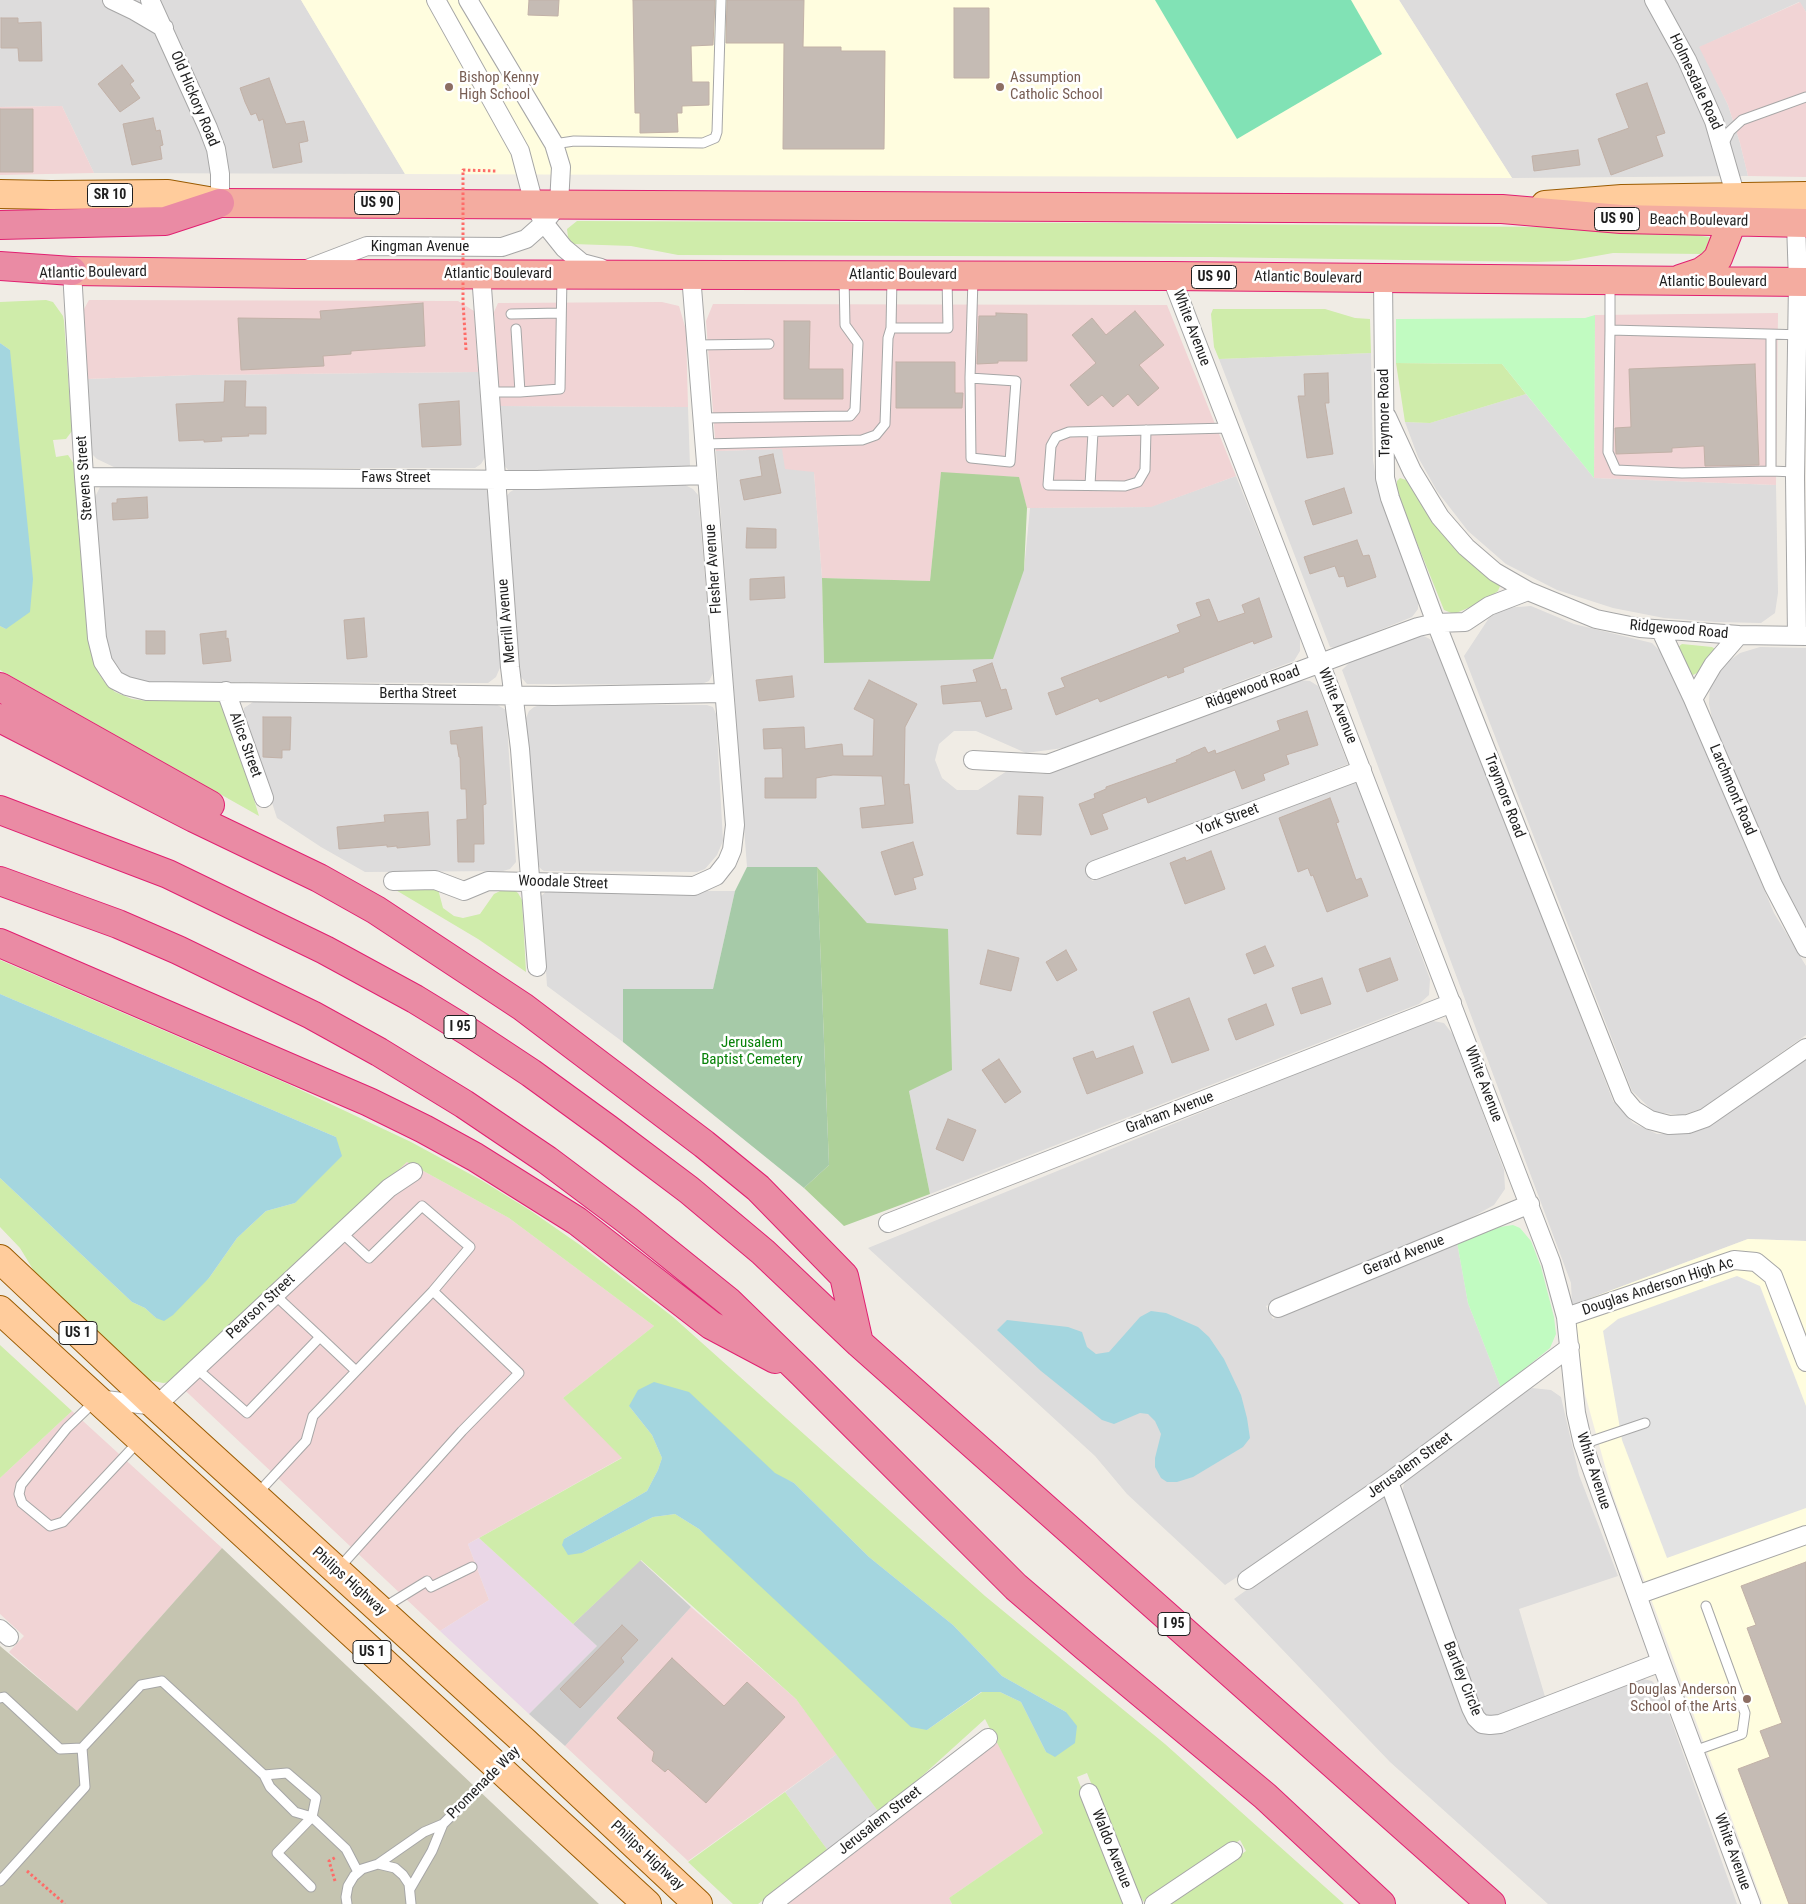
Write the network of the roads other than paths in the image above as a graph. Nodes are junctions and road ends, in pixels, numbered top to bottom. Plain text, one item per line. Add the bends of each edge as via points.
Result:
1 (112, 0) edge
2 (150, 0) edge
3 (436, 0) edge
4 (468, 0) edge
5 (720, 0) edge
6 (1654, 0) edge
7 (164, 28) junction
8 (1806, 98) edge
9 (554, 144) junction
10 (1722, 146) junction
11 (0, 194) edge
12 (1806, 196) edge
13 (220, 203) junction
14 (1734, 209) junction
15 (546, 210) junction
16 (1801, 223) edge
17 (0, 225) edge
18 (0, 266) edge
19 (72, 271) junction
20 (295, 274) junction
21 (481, 274) junction
22 (562, 275) junction
23 (630, 275) junction
24 (691, 275) junction
25 (844, 275) junction
26 (892, 275) junction
27 (0, 276) edge
28 (960, 276) junction
29 (1171, 276) junction
30 (1383, 279) junction
31 (1610, 281) junction
32 (1669, 282) junction
33 (1802, 282) edge
34 (560, 313) junction
35 (511, 314) dead end
36 (891, 328) junction
37 (516, 329) dead end
38 (1610, 330) junction
39 (1771, 334) junction
40 (1801, 335) edge
41 (769, 344) dead end
42 (697, 345) junction
43 (970, 378) junction
44 (490, 392) junction
45 (520, 392) junction
46 (1385, 412) junction
47 (703, 418) junction
48 (1229, 428) junction
49 (1146, 430) junction
50 (1093, 432) junction
51 (705, 444) junction
52 (1771, 471) junction
53 (1798, 474) edge
54 (707, 476) junction
55 (84, 477) junction
56 (497, 479) junction
57 (1090, 485) junction
58 (1528, 591) junction
59 (1436, 623) junction
60 (1661, 631) junction
61 (1739, 635) junction
62 (1801, 636) edge
63 (1320, 664) junction
64 (115, 680) joint
65 (0, 688) edge
66 (226, 691) junction
67 (723, 693) junction
68 (514, 695) junction
69 (1693, 699) junction
70 (0, 718) edge
71 (973, 760) dead end
72 (1362, 770) junction
73 (264, 798) dead end
74 (0, 810) edge
75 (728, 862) joint
76 (1095, 870) dead end
77 (319, 878) junction
78 (0, 881) edge
79 (530, 881) junction
80 (393, 882) dead end
81 (0, 943) edge
82 (1806, 948) edge
83 (537, 967) dead end
84 (1452, 1003) junction
85 (1806, 1048) edge
86 (413, 1172) dead end
87 (1530, 1204) junction
88 (888, 1223) dead end
89 (341, 1232) junction
90 (0, 1259) edge
91 (433, 1291) junction
92 (275, 1294) junction
93 (1278, 1308) dead end
94 (0, 1310) edge
95 (1566, 1317) junction
96 (320, 1337) junction
97 (859, 1343) junction
98 (1570, 1347) junction
99 (1806, 1362) edge
100 (196, 1368) junction
101 (356, 1371) junction
102 (803, 1374) junction
103 (97, 1399) junction
104 (156, 1406) junction
105 (1645, 1423) dead end
106 (141, 1439) junction
107 (1583, 1444) junction
108 (1389, 1482) junction
109 (255, 1496) junction
110 (1806, 1535) edge
111 (472, 1567) dead end
112 (337, 1570) junction
113 (1247, 1580) dead end
114 (1638, 1595) junction
115 (1706, 1606) dead end
116 (380, 1610) junction
117 (1661, 1662) junction
118 (0, 1698) edge
119 (988, 1738) dead end
120 (525, 1742) junction
121 (82, 1748) junction
122 (1694, 1751) junction
123 (499, 1769) junction
124 (264, 1775) junction
125 (1089, 1793) dead end
126 (312, 1817) junction
127 (444, 1824) junction
128 (1233, 1851) dead end
129 (378, 1864) junction
130 (358, 1872) junction
131 (0, 1881) edge
132 (311, 1887) dead end
133 (410, 1889) junction
134 (347, 1904) edge
135 (411, 1904) edge
136 (647, 1904) edge
137 (698, 1904) edge
138 (772, 1904) edge
139 (1133, 1904) edge
140 (1154, 1904) edge
141 (1381, 1904) edge
142 (1490, 1904) edge
143 (1751, 1904) edge

1 - 7 street
2 - 7 street, Old Hickory Road
3 - 15 street via 520,150
4 - 9 street
5 - 9 lane via 717,132 714,138 703,143
6 - 10 street, Holmesdale Road via 1687,60
7 - 13 street, Old Hickory Road via 216,149
8 - 10 lane via 1742,120
9 - 15 street via 561,167
10 - 14 street, Holmesdale Road
11 - 13 main road, SR 10 via 168,194
12 - 14 main road
13 - 15 highway, US 90
13 - 17 highway, US 90 via 166,221
14 - 15 highway, Beach Boulevard / US 90 via 1622,219 1502,209
14 - 16 highway, Beach Boulevard / US 90
14 - 32 highway via 1718,258 1712,265
15 - 20 street, Kingman Avenue via 526,239 502,247 367,246
15 - 23 street via 564,248 582,263
16 - 33 street
18 - 19 highway, US 90
19 - 20 highway, Atlantic Boulevard / US 90
19 - 27 main road, Atlantic Boulevard
19 - 55 street, Stevens Street
20 - 21 highway, Atlantic Boulevard / US 90
21 - 22 highway, Atlantic Boulevard / US 90
21 - 44 street, Merrill Avenue
22 - 23 highway, Atlantic Boulevard / US 90
22 - 34 lane
23 - 24 highway, Atlantic Boulevard / US 90
24 - 25 highway, Atlantic Boulevard / US 90
24 - 42 street, Flesher Avenue
25 - 26 highway, Atlantic Boulevard / US 90
25 - 47 lane via 845,325 858,343 855,410 850,416
26 - 28 highway, Atlantic Boulevard / US 90
26 - 36 lane
28 - 29 highway, Atlantic Boulevard / US 90
28 - 36 lane via 948,328
28 - 43 lane
29 - 30 highway, Atlantic Boulevard / US 90
29 - 48 street, White Avenue
30 - 31 highway, Atlantic Boulevard / US 90
30 - 46 street, Traymore Road
31 - 32 highway, Atlantic Boulevard / US 90
31 - 38 lane
32 - 33 highway, Atlantic Boulevard / US 90
33 - 40 street
34 - 35 lane
34 - 45 lane via 560,389
36 - 51 lane via 885,424 876,435 862,440
37 - 45 lane
38 - 39 lane
38 - 52 lane via 1608,452 1616,470 1682,473
39 - 40 lane
39 - 52 lane
40 - 53 street
41 - 42 lane
42 - 47 street, Flesher Avenue
43 - 43 lane via 1016,381 1010,462 971,458
44 - 45 lane
44 - 56 street, Merrill Avenue
46 - 58 street, Ridgewood Road via 1412,471 1440,517 1466,547 1495,572
46 - 59 street, Traymore Road via 1385,478
47 - 51 street, Flesher Avenue
48 - 49 lane
48 - 63 street, White Avenue
49 - 50 lane
49 - 57 lane via 1145,470 1138,482 1125,486
50 - 57 lane
50 - 57 lane via 1068,432 1056,436 1050,446 1048,485
51 - 54 street, Flesher Avenue
52 - 53 lane
53 - 62 street
54 - 56 street, Faws Street
54 - 67 street, Flesher Avenue
55 - 56 street, Faws Street
55 - 64 street, Stevens Street via 97,638 103,662
56 - 68 street, Merrill Avenue
58 - 59 street, Ridgewood Road via 1489,606 1465,622
58 - 60 street, Ridgewood Road via 1596,619
59 - 63 street, Ridgewood Road
59 - 85 street, Traymore Road via 1623,1097 1634,1110 1650,1120 1670,1125 1688,1124 1705,1118
60 - 61 street, Ridgewood Road
60 - 69 street, Larchmont Road
61 - 62 street, Ridgewood Road
61 - 69 street via 1713,666
63 - 71 street, Ridgewood Road via 1048,764
63 - 72 street, White Avenue
64 - 66 street, Bertha Street via 147,691
65 - 77 highway via 232,818
66 - 68 street, Bertha Street
66 - 73 street, Alice Street
67 - 68 street, Bertha Street
67 - 75 street, Flesher Avenue via 735,824
68 - 79 street, Merrill Avenue
69 - 82 street, Larchmont Road via 1773,885
70 - 77 highway
72 - 76 street, York Street
72 - 84 street, White Avenue
74 - 97 highway, I 95 via 168,874 325,950 469,1032 531,1073 689,1190 763,1252
75 - 79 street, Woodale Street via 716,876 694,886
77 - 97 highway via 376,910 523,1006 758,1188 844,1276
78 - 102 highway via 118,924 186,954 312,1015 422,1078 547,1160 627,1220 729,1302
79 - 80 street, Woodale Street via 488,881 464,891 435,880
79 - 83 street, Merrill Avenue
81 - 102 highway via 369,1102 475,1157 577,1221 711,1325
84 - 87 street, White Avenue
84 - 88 street, Graham Avenue
86 - 89 street, Pearson Street via 389,1188
87 - 93 street, Gerard Avenue
87 - 95 street, White Avenue
89 - 91 lane via 370,1258 422,1206 470,1247
89 - 92 street, Pearson Street
90 - 104 main road, Philips Highway / US 1
91 - 101 lane
91 - 112 lane via 519,1373 462,1431
92 - 96 lane
92 - 100 street, Pearson Street
94 - 103 main road, US 1
95 - 98 street, White Avenue
95 - 99 street, Douglas Anderson High Ac via 1734,1260 1756,1262 1773,1276
96 - 100 lane via 247,1413
96 - 101 lane
97 - 142 highway, I 95
98 - 107 street, White Avenue via 1576,1413
98 - 108 street, Jerusalem Street
100 - 104 street, Pearson Street
101 - 109 lane via 314,1416 306,1441
102 - 141 highway via 1016,1587 1266,1796
103 - 104 street
103 - 106 main road, US 1
103 - 106 lane via 67,1428 21,1485 22,1503 50,1526 63,1522
104 - 109 main road, Philips Highway / US 1
105 - 107 lane
106 - 123 main road, US 1
107 - 114 street, White Avenue
108 - 113 street, Jerusalem Street
108 - 117 street, Bartley Circle via 1471,1708 1482,1724 1500,1724
109 - 112 main road, Philips Highway / US 1
110 - 114 street
111 - 116 lane via 432,1587 426,1581
112 - 116 main road, Philips Highway / US 1
114 - 117 street, White Avenue
115 - 122 lane via 1746,1713 1742,1734
116 - 120 main road, Philips Highway / US 1
117 - 122 street, White Avenue
118 - 121 lane via 4,1697 60,1750
119 - 138 street, Jerusalem Street
120 - 123 lane, Promenade Way
120 - 137 main road, Philips Highway / US 1
121 - 124 lane via 141,1685 162,1681
121 - 131 lane via 85,1786
122 - 143 street, White Avenue
123 - 127 lane, Promenade Way
123 - 136 main road, US 1
124 - 126 lane via 270,1787 295,1812
124 - 126 lane via 287,1773 316,1798
125 - 139 street, Waldo Avenue
126 - 130 lane via 346,1849
126 - 132 lane via 278,1853
127 - 129 lane, Promenade Way via 424,1832
127 - 133 lane, Promenade Way
128 - 140 street
129 - 130 lane, Promenade Way
129 - 133 lane via 399,1871
130 - 134 lane via 348,1886
133 - 135 lane

